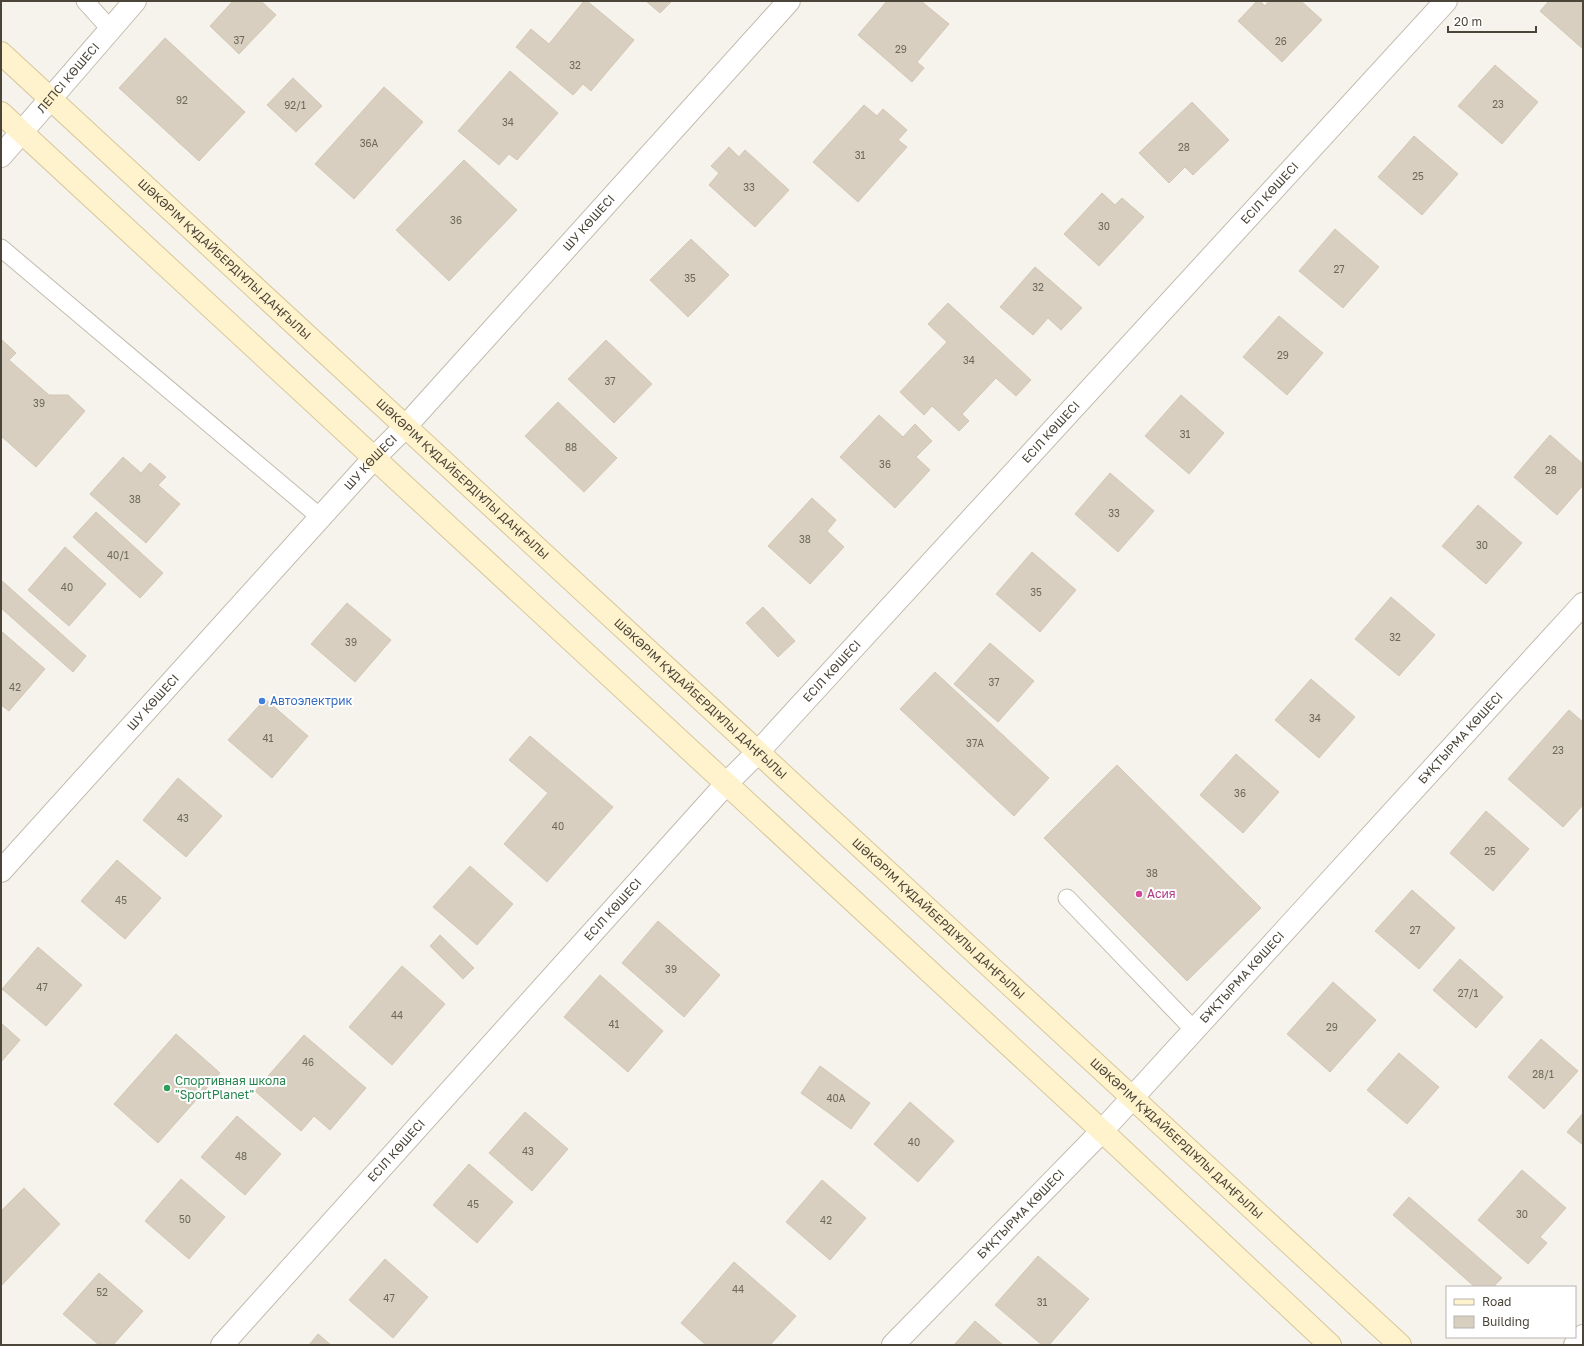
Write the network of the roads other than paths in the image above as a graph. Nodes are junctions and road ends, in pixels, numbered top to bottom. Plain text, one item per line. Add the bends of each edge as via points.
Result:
1 (85, 1) edge
2 (136, 1) edge
3 (789, 1) edge
4 (1446, 1) edge
5 (111, 30) junction
6 (1, 53) edge
7 (51, 99) junction
8 (1, 113) edge
9 (22, 132) junction
10 (1, 156) edge
11 (1, 248) edge
12 (405, 427) junction
13 (374, 458) junction
14 (320, 517) junction
15 (1583, 604) edge
16 (758, 752) junction
17 (726, 784) junction
18 (1, 871) edge
19 (1067, 898) dead end
20 (1194, 1030) junction
21 (1132, 1098) junction
22 (1102, 1131) junction
23 (1583, 1336) edge
24 (222, 1345) edge
25 (893, 1345) edge
26 (1330, 1345) edge
27 (1400, 1345) edge
28 (1575, 1345) edge

1 - 5 lane
2 - 5 street, ЛЕПСІ КӨШЕСІ
3 - 12 street, ШУ КӨШЕСІ
4 - 16 street, ЕСІЛ КӨШЕСІ
5 - 7 street, ЛЕПСІ КӨШЕСІ
6 - 7 main road, ШӘКӘРІМ ҚҰДАЙБЕРДІҰЛЫ ДАҢҒЫЛЫ
7 - 9 street, ЛЕПСІ КӨШЕСІ
7 - 12 main road, ШӘКӘРІМ ҚҰДАЙБЕРДІҰЛЫ ДАҢҒЫЛЫ
8 - 9 main road
9 - 10 street, ЛЕПСІ КӨШЕСІ
9 - 13 main road
11 - 14 lane
12 - 13 street, ШУ КӨШЕСІ
12 - 16 main road, ШӘКӘРІМ ҚҰДАЙБЕРДІҰЛЫ ДАҢҒЫЛЫ
13 - 14 street, ШУ КӨШЕСІ
13 - 17 main road
14 - 18 street, ШУ КӨШЕСІ
15 - 20 street, БҰҚТЫРМА КӨШЕСІ
16 - 17 street, ЕСІЛ КӨШЕСІ
16 - 21 main road, ШӘКӘРІМ ҚҰДАЙБЕРДІҰЛЫ ДАҢҒЫЛЫ
17 - 22 main road
17 - 24 street, ЕСІЛ КӨШЕСІ
19 - 20 lane
20 - 21 street, БҰҚТЫРМА КӨШЕСІ
21 - 22 street, БҰҚТЫРМА КӨШЕСІ
21 - 27 main road, ШӘКӘРІМ ҚҰДАЙБЕРДІҰЛЫ ДАҢҒЫЛЫ
22 - 25 street, БҰҚТЫРМА КӨШЕСІ
22 - 26 main road
23 - 28 street

